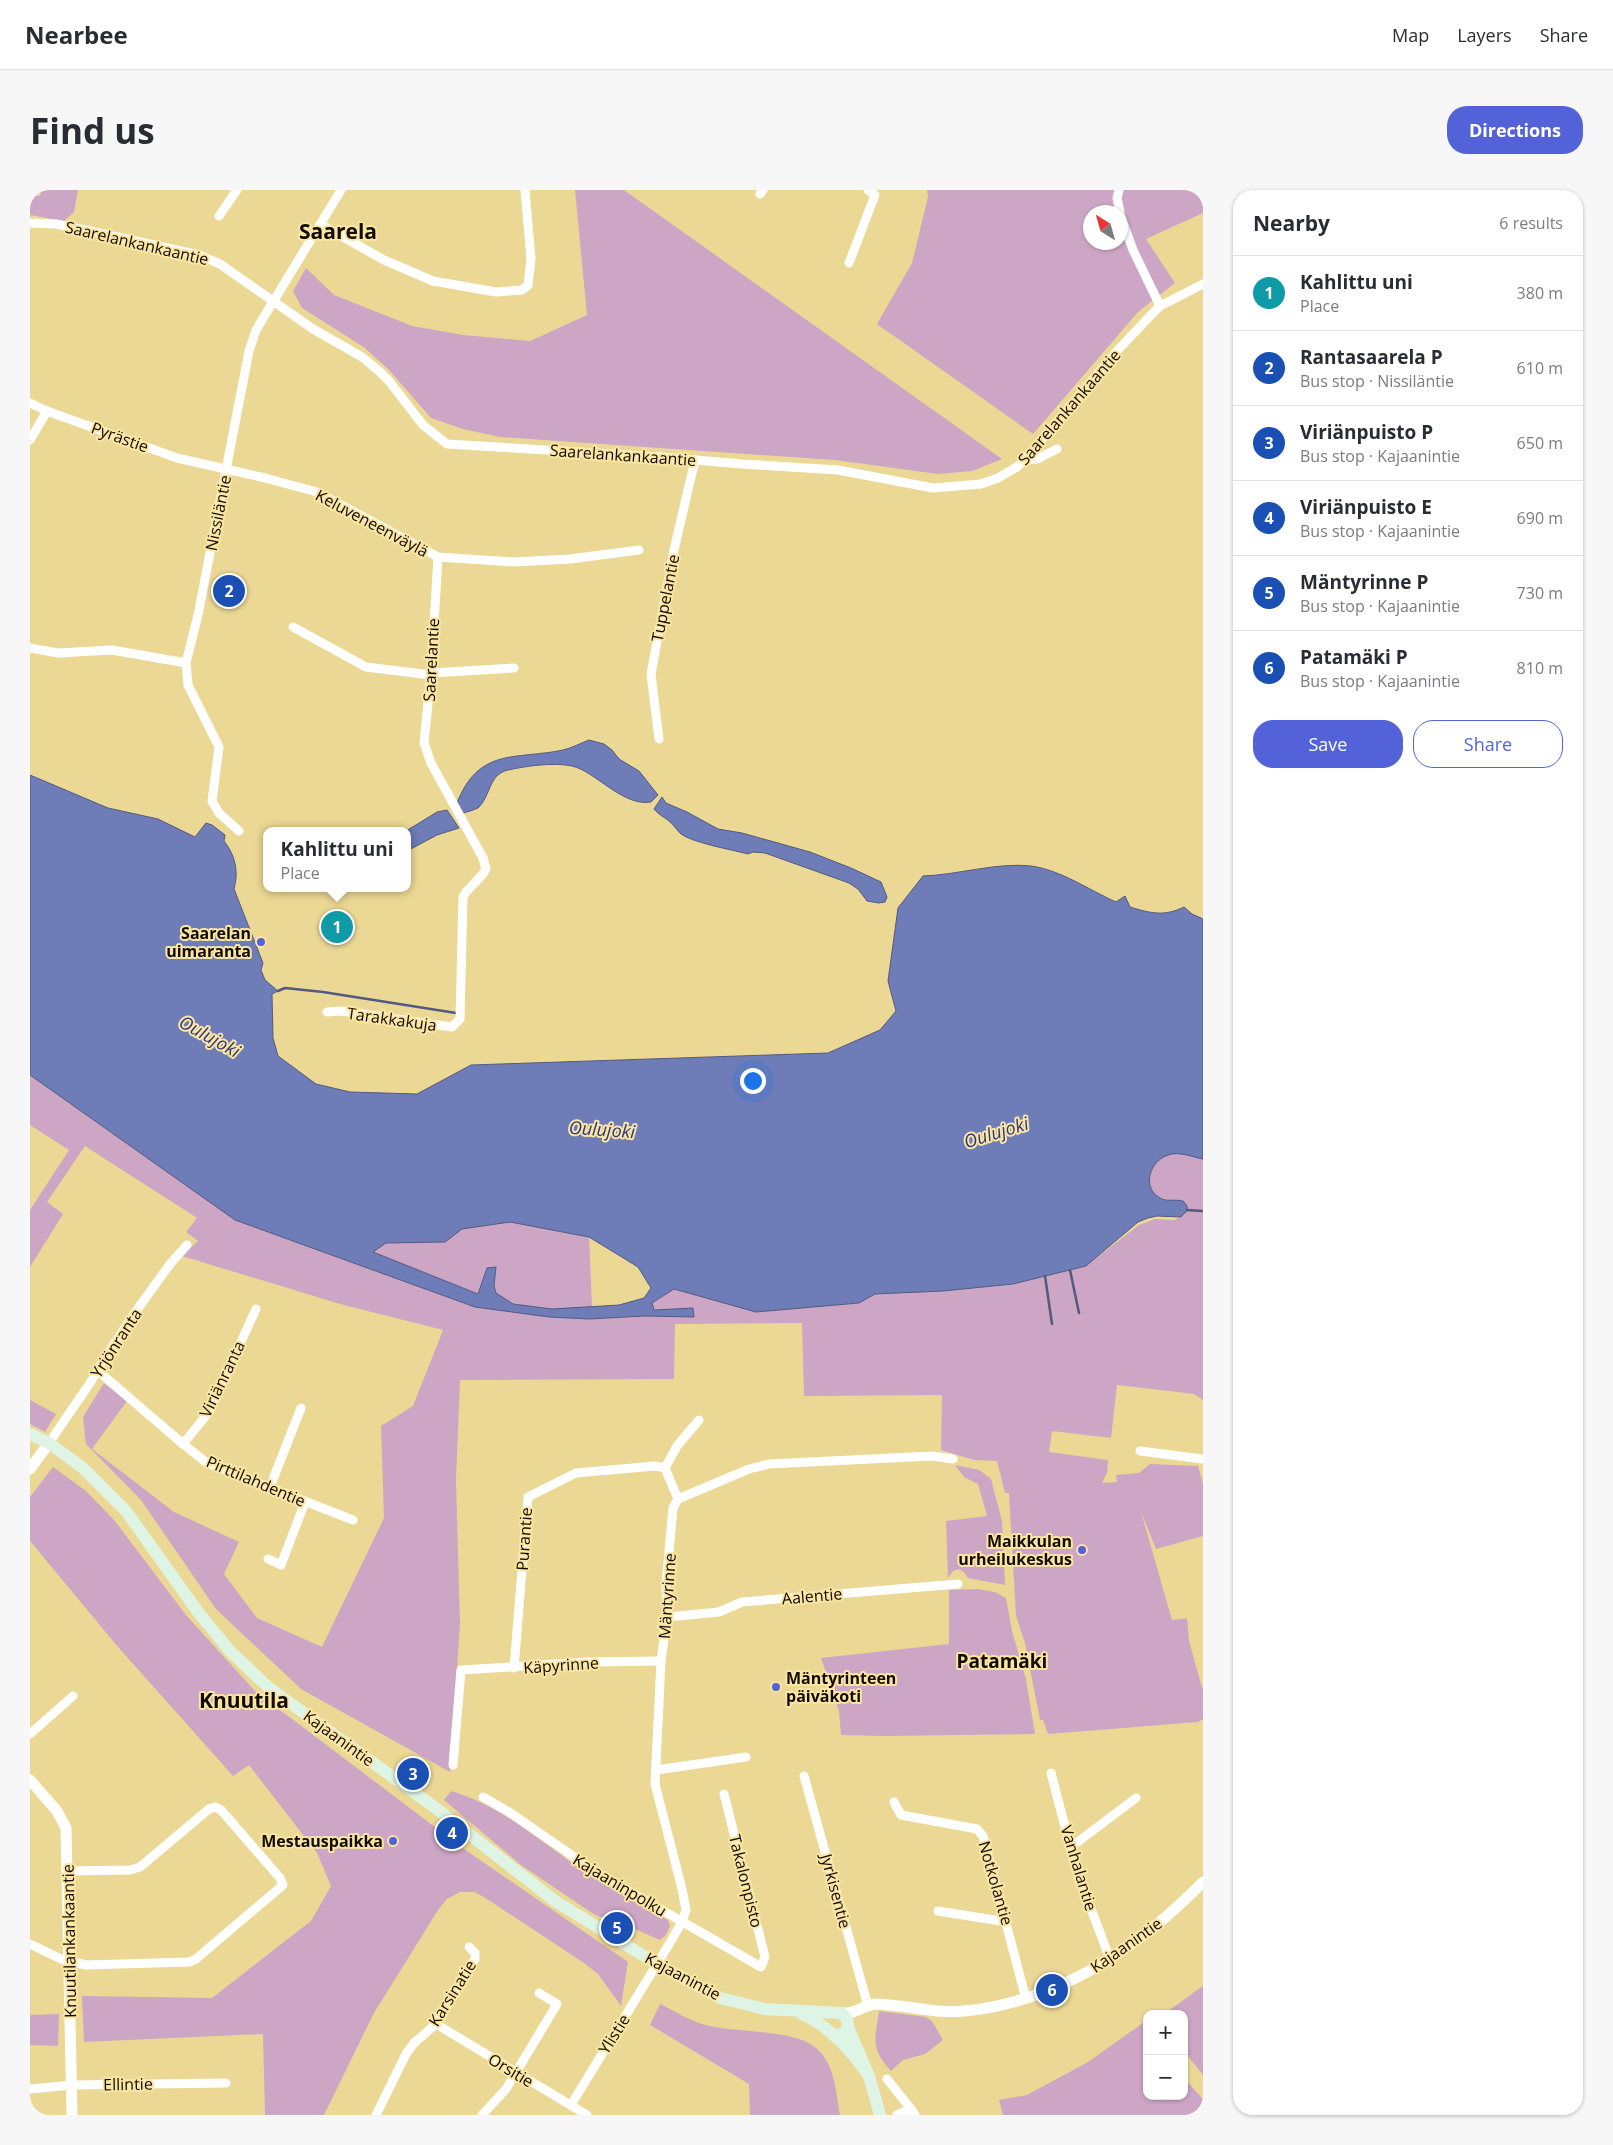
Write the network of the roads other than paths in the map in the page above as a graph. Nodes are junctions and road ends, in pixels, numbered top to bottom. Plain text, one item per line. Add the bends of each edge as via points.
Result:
1 (237, 190) edge
2 (341, 190) edge
3 (525, 190) edge
4 (1119, 190) edge
5 (873, 192) edge
6 (1118, 205) edge
7 (219, 216) dead end
8 (30, 222) edge
9 (320, 224) junction
10 (1128, 236) edge
11 (849, 263) dead end
12 (1203, 284) edge
13 (273, 301) junction
14 (1160, 306) junction
15 (30, 403) edge
16 (47, 411) junction
17 (30, 440) edge
18 (1057, 449) dead end
19 (695, 460) junction
20 (1024, 460) junction
21 (226, 470) junction
22 (640, 550) dead end
23 (438, 557) junction
24 (293, 627) dead end
25 (30, 648) edge
26 (186, 663) junction
27 (514, 668) dead end
28 (431, 674) junction
29 (659, 739) dead end
30 (239, 831) dead end
31 (327, 1012) dead end
32 (456, 1026) joint
33 (187, 1245) dead end
34 (256, 1309) dead end
35 (98, 1371) junction
36 (301, 1408) dead end
37 (699, 1420) dead end
38 (30, 1434) edge
39 (49, 1443) junction
40 (182, 1444) junction
41 (1140, 1451) dead end
42 (953, 1459) dead end
43 (1203, 1459) edge
44 (665, 1468) junction
45 (30, 1469) edge
46 (270, 1487) junction
47 (678, 1499) junction
48 (305, 1502) junction
49 (353, 1520) dead end
50 (268, 1559) dead end
51 (958, 1584) dead end
52 (667, 1617) junction
53 (661, 1661) junction
54 (514, 1668) junction
55 (73, 1696) dead end
56 (30, 1734) edge
57 (746, 1757) dead end
58 (453, 1765) dead end
59 (656, 1770) junction
60 (1051, 1773) dead end
61 (804, 1776) dead end
62 (30, 1780) edge
63 (724, 1794) dead end
64 (483, 1796) dead end
65 (1136, 1798) dead end
66 (894, 1802) dead end
67 (1071, 1846) junction
68 (68, 1871) junction
69 (1203, 1882) edge
70 (938, 1911) dead end
71 (682, 1922) junction
72 (1007, 1922) junction
73 (30, 1944) edge
74 (469, 1947) dead end
75 (70, 1961) junction
76 (1107, 1962) junction
77 (657, 1964) junction
78 (761, 1967) joint
79 (539, 1993) dead end
80 (1026, 1999) junction
81 (865, 2007) junction
82 (784, 2010) junction
83 (843, 2019) junction
84 (436, 2024) junction
85 (830, 2033) junction
86 (516, 2073) junction
87 (869, 2076) junction
88 (887, 2079) dead end
89 (226, 2083) dead end
90 (72, 2085) junction
91 (30, 2089) edge
92 (571, 2105) junction
93 (913, 2112) edge
94 (72, 2115) edge
95 (376, 2115) edge
96 (482, 2115) edge
97 (587, 2115) edge
98 (880, 2115) edge
99 (897, 2115) edge

1 - 7 street
2 - 9 street, Nissiläntie
3 - 9 street via 531,258 528,284 522,290 496,292 433,281 384,260
4 - 6 street
5 - 11 street
8 - 13 street, Saarelankankaantie via 56,224 200,255 220,264
9 - 13 street, Nissiläntie
10 - 14 street
12 - 14 street, Saarelankankaantie
13 - 19 street, Saarelankankaantie via 379,371 423,425 447,444
13 - 21 street, Nissiläntie via 256,330 249,351
14 - 20 street, Saarelankankaantie via 1116,352
15 - 16 street, Pyrästie
16 - 17 street
16 - 21 street, Pyrästie via 177,458
18 - 20 street via 1037,459
19 - 20 street, Saarelankankaantie via 838,470 933,488 981,484 998,478
19 - 29 street, Tuppelantie via 651,674
21 - 23 street, Keluveneenväylä via 317,492
21 - 26 street, Nissiläntie
22 - 23 street, Keluveneenväylä via 513,562
23 - 28 street, Saarelantie
24 - 28 street via 366,667
25 - 26 street via 58,653 112,650
26 - 30 street, Nissiläntie via 188,685 219,747 212,801 219,813
27 - 28 street
28 - 32 street, Saarelantie via 424,743 431,763 486,869 463,898 462,994 460,1019
31 - 32 street, Tarakkakuja via 342,1011
33 - 35 street, Yrjönranta via 134,1314
34 - 40 street, Viriänranta via 209,1412
35 - 39 street, Yrjönranta
35 - 40 street, Pirttilahdentie
36 - 46 street
37 - 44 street via 677,1446
38 - 39 main road, Kajaanintie
39 - 45 street
39 - 77 main road, Kajaanintie via 83,1468 126,1511 203,1619 230,1651 268,1687 433,1806 556,1901
40 - 46 street, Pirttilahdentie via 208,1463
41 - 43 street
42 - 47 street via 932,1456 769,1464 749,1469
44 - 47 street
44 - 54 street, Purantie via 584,1471 528,1497
46 - 48 street, Pirttilahdentie
47 - 52 street, Mäntyrinne via 673,1508 666,1584
48 - 49 street, Pirttilahdentie
48 - 50 street via 281,1565
51 - 52 street, Aalentie via 742,1602 719,1612
52 - 53 street, Mäntyrinne
53 - 54 street, Käpyrinne
53 - 59 street, Mäntyrinne
54 - 58 street, Käpyrinne via 461,1670
55 - 56 street
57 - 59 street
59 - 71 street, Mäntyrinne via 655,1784 686,1910
60 - 67 street, Vanhalantie
61 - 81 street, Jyrkisentie
62 - 68 street, Knuutilankankaantie via 62,1819 68,1842
63 - 78 street, Takalonpisto via 765,1957
64 - 71 street, Kajaaninpolku via 596,1872
65 - 67 street
66 - 72 street, Notkolantie via 901,1815 977,1829 984,1836
67 - 76 street, Vanhalantie via 1108,1954
68 - 75 street, Knuutilankankaantie
68 - 75 street via 140,1867 209,1809 216,1807 283,1885 189,1962 86,1964
69 - 76 street, Kajaanintie via 1153,1928
70 - 72 street
71 - 77 street, Mäntyrinne
71 - 78 street, Kajaaninpolku
72 - 80 street, Notkolantie
73 - 75 street
74 - 84 street, Karsinatie via 475,1953 475,1959
75 - 90 street, Knuutilankankaantie
76 - 80 street, Kajaanintie via 1069,1983
77 - 82 main road, Kajaanintie via 720,1998 764,2009
77 - 92 street, Ylistie
79 - 86 street via 557,2004
80 - 81 street, Kajaanintie via 963,2011 933,2012 875,2004
81 - 83 street
82 - 83 main road, Kajaanintie
82 - 85 main road, Kajaanintie via 802,2014
83 - 85 main road via 843,2034
83 - 85 main road via 826,2019
83 - 87 main road
84 - 86 street, Orsitie
84 - 95 street, Karsinatie via 410,2048
85 - 87 main road, Kajaanintie via 853,2054
86 - 92 street, Orsitie
86 - 96 street
87 - 98 main road
88 - 93 street
89 - 90 street, Ellintie
90 - 91 street, Ellintie
90 - 94 street, Knuutilankankaantie
92 - 97 street, Orsitie
93 - 99 street

